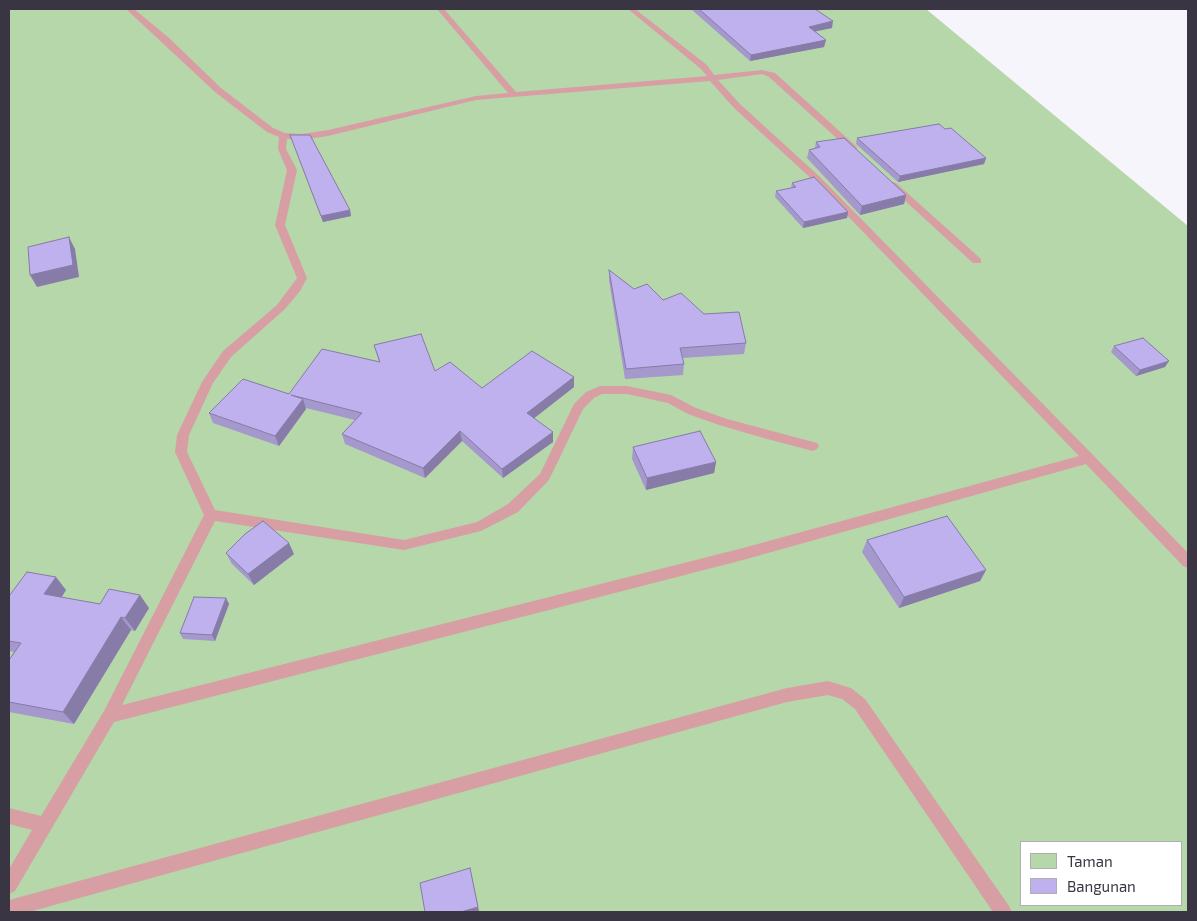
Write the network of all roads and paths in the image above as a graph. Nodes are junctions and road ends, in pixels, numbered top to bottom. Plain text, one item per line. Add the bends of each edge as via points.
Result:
1 (130, 9) edge
2 (440, 9) edge
3 (631, 9) edge
4 (712, 78) junction
5 (513, 93) junction
6 (283, 136) junction
7 (860, 154) edge
8 (889, 181) edge
9 (977, 261) dead end
10 (813, 446) dead end
11 (1089, 458) junction
12 (211, 515) junction
13 (1186, 557) edge
14 (109, 716) junction
15 (9, 816) edge
16 (45, 825) junction
17 (9, 885) edge
18 (9, 909) edge
19 (1003, 912) edge

1 - 6 lane via 218,90 270,130
2 - 5 lane
3 - 4 lane via 704,67
4 - 5 lane
4 - 7 lane via 762,72 772,75
4 - 11 lane via 737,106 817,179
5 - 6 lane via 476,98 328,133
6 - 12 lane via 282,149 292,170 280,225 302,278 282,307 227,354 208,382 183,435 181,452
8 - 9 lane
10 - 12 lane via 723,422 671,399 627,390 600,390 578,407 545,477 513,508 481,526 404,545
11 - 13 lane
11 - 14 lane via 743,554
12 - 14 lane
14 - 16 lane
15 - 16 lane
16 - 17 lane
18 - 19 lane via 787,695 828,688 846,693 860,704

